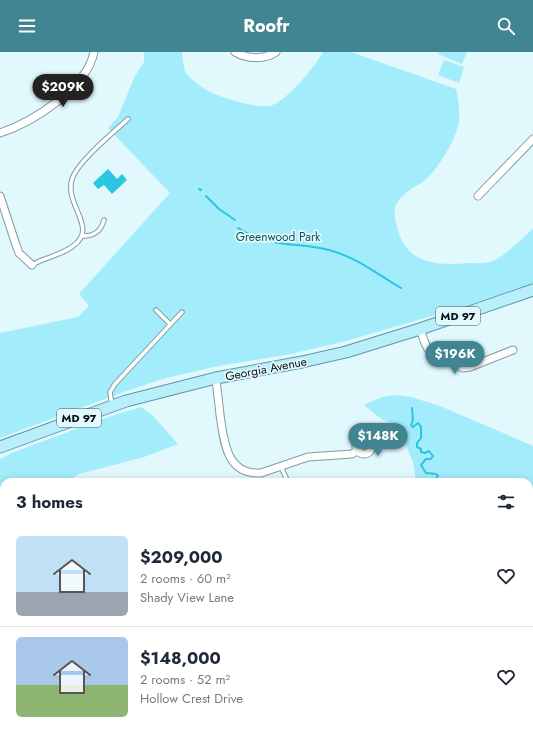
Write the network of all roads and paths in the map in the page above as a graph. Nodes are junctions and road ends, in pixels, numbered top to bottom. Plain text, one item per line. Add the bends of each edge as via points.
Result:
1 (94, 52) edge
2 (235, 52) edge
3 (276, 52) edge
4 (128, 119) dead end
5 (0, 133) edge
6 (533, 139) edge
7 (0, 196) edge
8 (478, 196) dead end
9 (104, 220) dead end
10 (83, 236) junction
11 (32, 265) joint
12 (533, 290) edge
13 (156, 310) dead end
14 (182, 312) dead end
15 (170, 324) junction
16 (420, 329) junction
17 (513, 350) dead end
18 (216, 378) junction
19 (112, 406) junction
20 (0, 447) edge
21 (358, 450) dead end
22 (282, 467) junction
23 (286, 478) edge

1 - 5 street via 87,71 65,95 25,122
2 - 3 street via 255,58
4 - 10 lane via 83,162 72,180 73,201 84,229
6 - 8 street
7 - 11 street via 16,245
9 - 10 lane via 100,230
10 - 11 lane via 60,255
12 - 16 main road, Georgia Avenue / MD 97
13 - 15 lane
14 - 15 lane
15 - 19 lane via 114,384 110,392
16 - 17 street via 428,349 463,368
16 - 18 main road, Georgia Avenue / MD 97 via 333,355
18 - 19 main road, Georgia Avenue / MD 97
18 - 22 street via 224,441 232,461 242,470 255,473
19 - 20 main road, Georgia Avenue / MD 97
21 - 22 street via 352,454 308,457
22 - 23 lane

